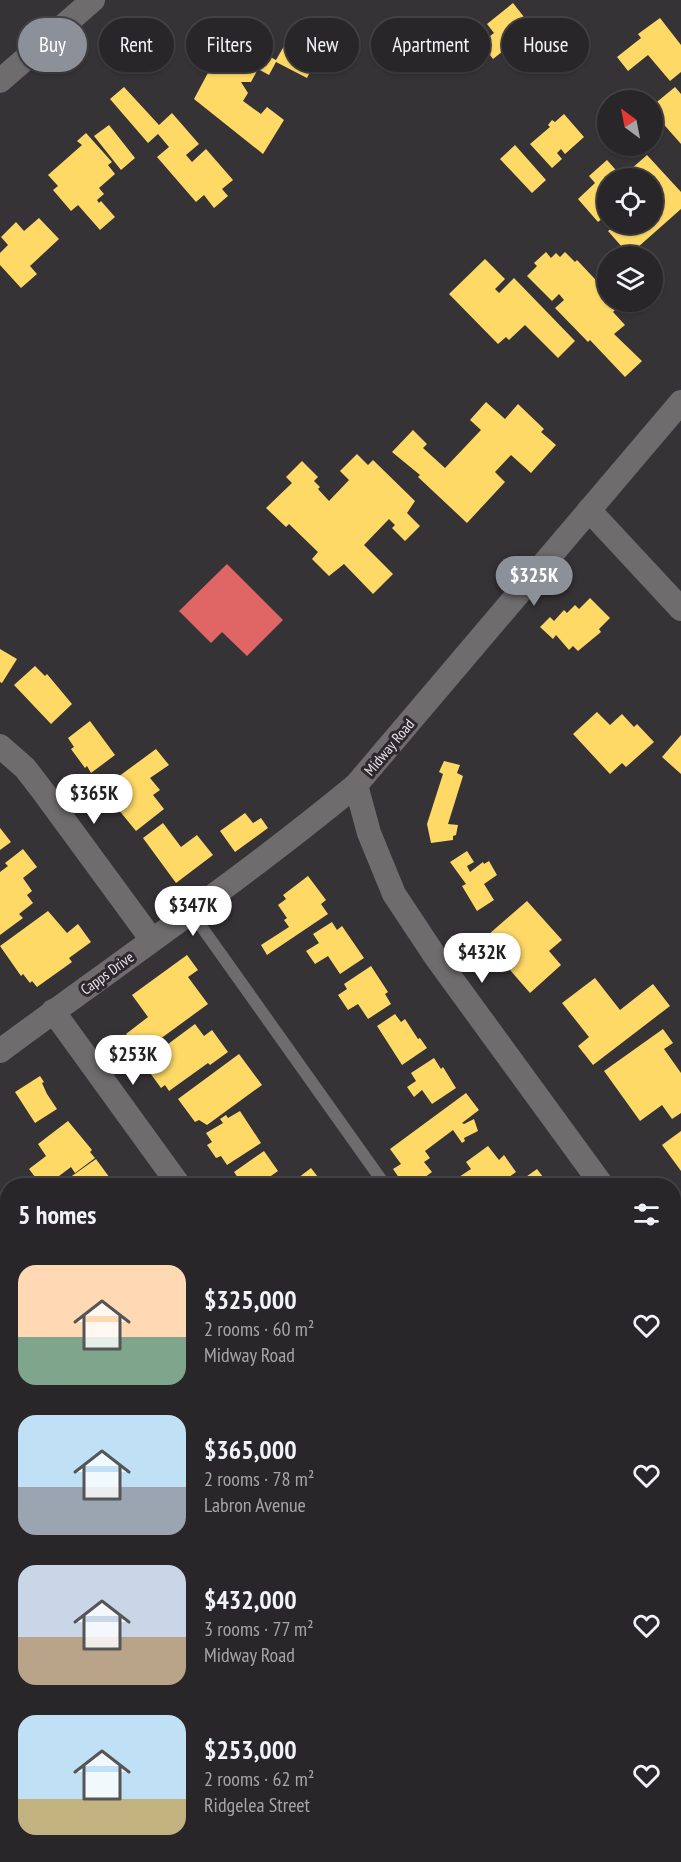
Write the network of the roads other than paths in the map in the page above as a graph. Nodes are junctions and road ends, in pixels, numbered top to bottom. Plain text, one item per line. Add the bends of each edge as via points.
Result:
1 (93, 0) edge
2 (0, 81) edge
3 (681, 402) edge
4 (589, 510) junction
5 (681, 609) edge
6 (0, 746) edge
7 (356, 785) junction
8 (191, 912) junction
9 (152, 940) junction
10 (54, 1011) junction
11 (0, 1050) edge
12 (174, 1178) edge
13 (380, 1178) edge
14 (597, 1178) edge

1 - 2 street
3 - 4 street, Midway Road
4 - 5 street
4 - 7 street, Midway Road
6 - 9 street via 25,768
7 - 8 street, Capps Drive
7 - 14 street, Midway Road via 369,832 394,894
8 - 9 street, Capps Drive
8 - 13 lane
9 - 10 street, Capps Drive
10 - 11 street, Capps Drive
10 - 12 street

